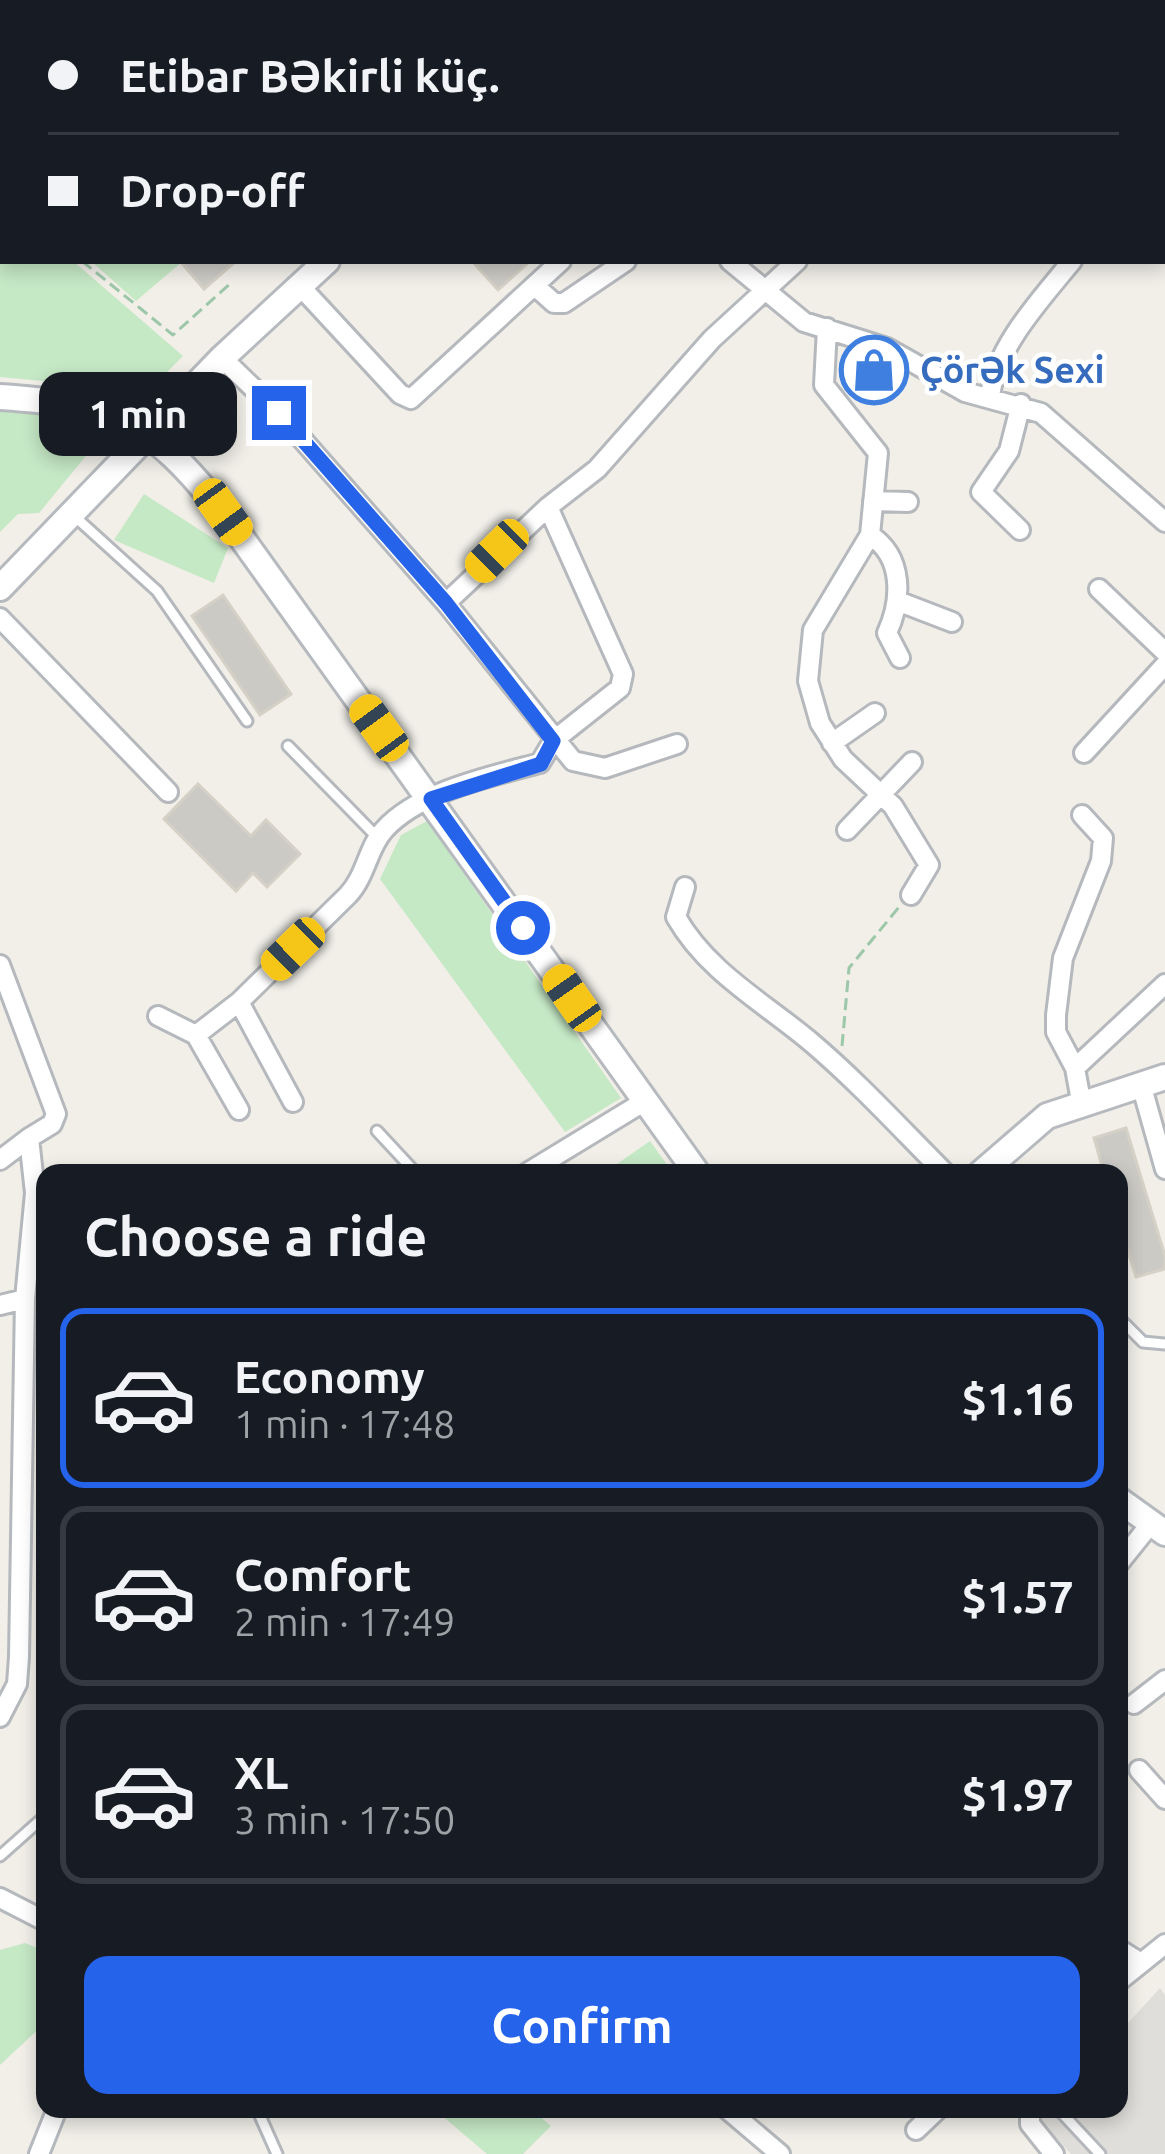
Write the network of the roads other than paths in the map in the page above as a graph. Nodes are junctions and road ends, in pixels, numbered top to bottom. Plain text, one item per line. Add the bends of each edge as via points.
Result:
1 (324, 264) edge
2 (558, 264) edge
3 (622, 264) edge
4 (734, 264) edge
5 (794, 264) edge
6 (1070, 264) edge
7 (300, 286) junction
8 (536, 286) junction
9 (765, 291) junction
10 (827, 328) junction
11 (222, 358) junction
12 (0, 397) edge
13 (990, 398) junction
14 (1021, 404) junction
15 (150, 431) junction
16 (873, 501) junction
17 (908, 502) dead end
18 (548, 507) junction
19 (72, 514) junction
20 (1165, 522) edge
21 (1020, 530) dead end
22 (870, 535) junction
23 (0, 588) edge
24 (1099, 589) dead end
25 (901, 602) junction
26 (446, 603) junction
27 (0, 618) edge
28 (952, 622) dead end
29 (1165, 652) edge
30 (900, 658) dead end
31 (1165, 665) edge
32 (875, 713) dead end
33 (247, 722) dead end
34 (553, 741) junction
35 (832, 743) junction
36 (677, 744) dead end
37 (288, 746) dead end
38 (1084, 754) dead end
39 (912, 762) dead end
40 (168, 792) dead end
41 (880, 792) junction
42 (431, 799) junction
43 (1082, 815) dead end
44 (847, 830) dead end
45 (378, 838) junction
46 (685, 886) dead end
47 (911, 895) road end
48 (0, 965) edge
49 (1165, 984) edge
50 (238, 1002) junction
51 (158, 1016) dead end
52 (196, 1035) junction
53 (1075, 1068) junction
54 (1153, 1081) edge
55 (645, 1101) junction
56 (1081, 1101) junction
57 (293, 1102) dead end
58 (239, 1110) dead end
59 (377, 1131) dead end
60 (29, 1138) junction
61 (0, 1160) edge
62 (408, 1164) edge
63 (542, 1164) edge
64 (690, 1164) edge
65 (936, 1164) edge
66 (994, 1164) edge
67 (1165, 1169) edge
68 (26, 1299) junction
69 (0, 1305) edge
70 (1128, 1327) edge
71 (1165, 1344) edge
72 (22, 1468) junction
73 (0, 1471) edge
74 (1128, 1506) edge
75 (1159, 1527) edge
76 (1128, 1555) edge
77 (1165, 1679) edge
78 (1134, 1704) dead end
79 (0, 1717) edge
80 (1139, 1770) dead end
81 (1165, 1799) edge
82 (36, 1824) edge
83 (0, 1856) edge
84 (0, 1898) edge
85 (36, 1916) edge
86 (1165, 1945) edge
87 (1128, 1955) edge
88 (1141, 1963) junction
89 (1128, 1974) edge
90 (53, 2118) edge
91 (261, 2118) edge
92 (738, 2118) edge
93 (929, 2118) edge
94 (1030, 2118) edge
95 (1066, 2118) edge
96 (916, 2130) dead end
97 (39, 2154) edge
98 (278, 2154) edge
99 (780, 2154) edge
100 (1054, 2154) edge
101 (1100, 2154) edge

1 - 7 main road
2 - 8 street
3 - 8 street via 564,303
4 - 9 street
5 - 9 street
6 - 13 street via 1030,313
7 - 8 street via 411,399
7 - 11 main road
9 - 10 street via 804,322
9 - 18 street via 597,469
10 - 13 street
10 - 16 street via 824,385 878,453
11 - 15 main road
11 - 26 street
12 - 15 main road via 82,405
13 - 14 street
14 - 20 street via 1041,412
14 - 21 street via 1009,452 981,492
15 - 19 main road
15 - 42 main road via 223,512
16 - 17 street
16 - 22 street
18 - 26 street
18 - 34 street via 623,682
19 - 23 main road
19 - 33 lane via 157,591
22 - 25 street via 891,552
22 - 35 street via 819,619 806,658 812,701
24 - 29 street
25 - 28 street
25 - 30 street via 887,633
26 - 34 street
27 - 40 street
31 - 38 street
32 - 35 street
34 - 36 street via 582,765 605,768
34 - 42 street via 541,764
35 - 41 street
37 - 45 lane
39 - 41 street
41 - 44 street
41 - 47 street via 929,866
42 - 45 street
42 - 55 main road
43 - 53 street via 1103,838 1058,982 1056,1032
45 - 50 street via 363,878
46 - 65 street via 677,909 683,928 733,983 837,1065
48 - 60 street via 56,1114
49 - 53 street
50 - 52 street
50 - 57 street
51 - 52 street
52 - 58 street
53 - 56 street
54 - 56 main road
54 - 67 street
55 - 63 street
55 - 64 main road
56 - 66 main road via 1034,1123
59 - 62 lane
60 - 61 street
60 - 68 street via 35,1193
68 - 69 street
68 - 72 street
70 - 71 lane via 1143,1342
72 - 73 street
72 - 79 street via 17,1684
74 - 75 main road
75 - 76 street
77 - 78 street
80 - 81 street
82 - 83 lane
84 - 85 street
86 - 88 street
87 - 88 street
88 - 89 street
90 - 97 street
91 - 98 lane
92 - 99 street
93 - 96 street
94 - 100 street
95 - 101 lane

